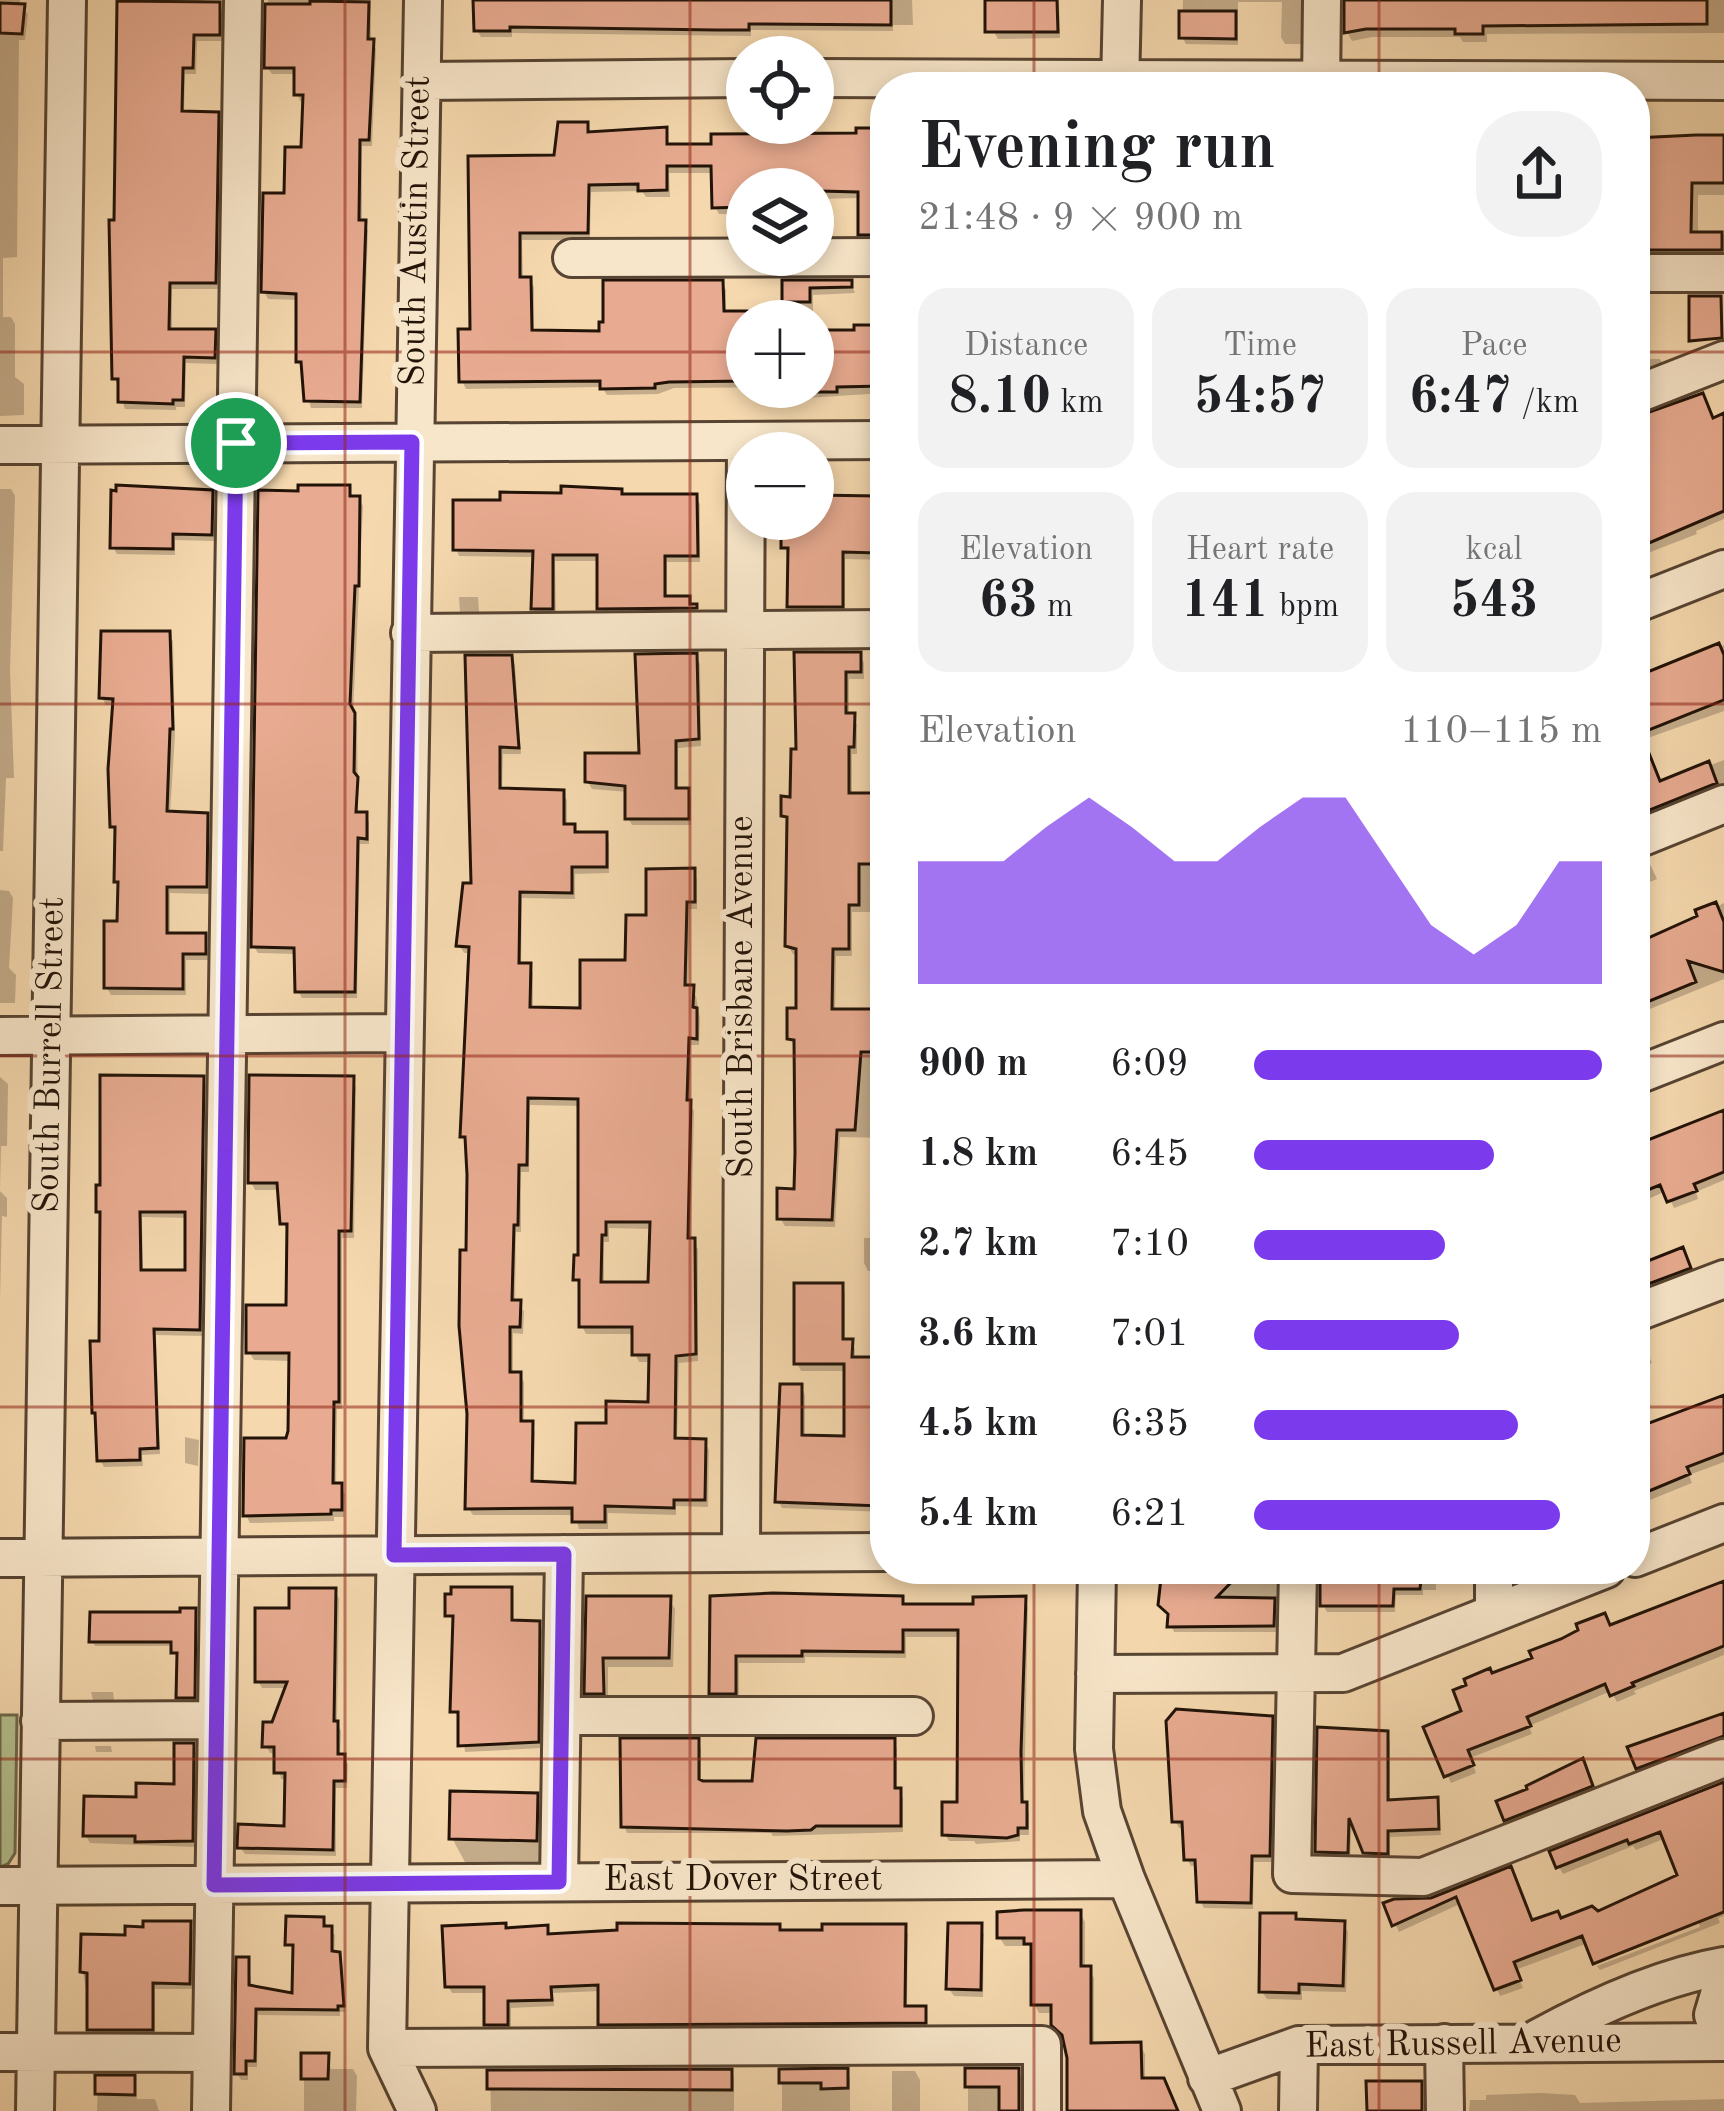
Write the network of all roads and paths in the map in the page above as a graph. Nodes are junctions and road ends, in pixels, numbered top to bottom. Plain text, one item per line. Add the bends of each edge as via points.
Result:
1 (67, 0) edge
2 (243, 0) edge
3 (423, 0) edge
4 (1122, 0) edge
5 (1322, 0) edge
6 (1120, 72) edge
7 (1321, 72) edge
8 (726, 78) edge
9 (834, 79) edge
10 (870, 80) edge
11 (421, 81) junction
12 (1724, 82) edge
13 (1650, 83) edge
14 (870, 257) edge
15 (572, 258) dead end
16 (1650, 273) edge
17 (1724, 273) edge
18 (1724, 360) edge
19 (1650, 389) edge
20 (834, 440) edge
21 (870, 440) edge
22 (726, 441) edge
23 (412, 442) junction
24 (236, 443) junction
25 (0, 445) edge
26 (60, 445) junction
27 (745, 540) edge
28 (1724, 569) edge
29 (1650, 598) edge
30 (870, 629) edge
31 (745, 630) junction
32 (410, 633) junction
33 (1724, 804) edge
34 (1650, 834) edge
35 (402, 1033) junction
36 (227, 1034) junction
37 (52, 1035) junction
38 (0, 1036) edge
39 (1724, 1041) edge
40 (1650, 1070) edge
41 (1724, 1279) edge
42 (1650, 1307) edge
43 (1724, 1523) edge
44 (870, 1552) edge
45 (1650, 1552) edge
46 (741, 1553) junction
47 (564, 1554) junction
48 (394, 1555) junction
49 (219, 1556) junction
50 (0, 1558) edge
51 (43, 1558) junction
52 (1097, 1584) edge
53 (1298, 1584) edge
54 (1494, 1584) edge
55 (1568, 1584) edge
56 (1494, 1613) junction
57 (1296, 1673) junction
58 (1095, 1674) junction
59 (562, 1716) junction
60 (914, 1716) dead end
61 (217, 1720) junction
62 (40, 1721) junction
63 (1724, 1758) edge
64 (1126, 1879) junction
65 (559, 1882) junction
66 (390, 1883) junction
67 (214, 1885) junction
68 (0, 1886) edge
69 (38, 1886) junction
70 (1724, 1966) edge
71 (1724, 1978) edge
72 (1444, 2042) junction
73 (1531, 2042) junction
74 (1724, 2042) edge
75 (1299, 2045) junction
76 (387, 2048) junction
77 (18, 2052) edge
78 (212, 2053) junction
79 (1214, 2095) edge
80 (35, 2111) edge
81 (211, 2111) edge
82 (417, 2111) edge
83 (1042, 2111) edge
84 (1298, 2111) edge
85 (1445, 2111) edge

1 - 26 street, South Burrell Street
2 - 24 street
3 - 11 street, South Austin Street
4 - 6 street
5 - 7 street
8 - 11 street
9 - 10 street
11 - 23 street, South Austin Street
12 - 13 street
14 - 15 street
16 - 17 street
18 - 19 street
20 - 21 street
22 - 23 street
23 - 24 street
23 - 32 street, South Austin Street
24 - 26 street
24 - 36 street
25 - 26 street
26 - 37 street, South Burrell Street
27 - 31 street, South Brisbane Avenue
28 - 29 street
30 - 31 street
31 - 32 street
31 - 46 street, South Brisbane Avenue
32 - 35 street, South Austin Street
33 - 34 street
35 - 36 street
35 - 48 street, South Austin Street
36 - 37 street
36 - 49 street
37 - 38 street
37 - 51 street, South Burrell Street
39 - 40 street
41 - 42 street
43 - 45 street
44 - 46 street
46 - 47 street
47 - 48 street
47 - 59 street
48 - 49 street
48 - 66 street, South Austin Street
49 - 51 street
49 - 61 street
50 - 51 street
51 - 62 street, South Burrell Street
52 - 58 street
53 - 57 street
54 - 56 street
55 - 56 street
56 - 57 street via 1343,1673
57 - 58 street
57 - 63 street via 1292,1874 1423,1877
58 - 64 street via 1102,1810
59 - 60 street
59 - 65 street
61 - 62 street
61 - 67 street
62 - 69 street, South Burrell Street
64 - 65 street, East Dover Street
64 - 79 street
65 - 66 street, East Dover Street
66 - 67 street, East Dover Street
66 - 76 street, South Austin Street
67 - 69 street, East Dover Street
67 - 78 street
68 - 69 street, East Dover Street
69 - 77 street, South Burrell Street
70 - 73 street via 1576,2017
71 - 74 street via 1713,2015
72 - 73 street, East Russell Avenue
72 - 75 street, East Russell Avenue
72 - 85 street
73 - 74 street, East Russell Avenue
75 - 79 street, East Russell Avenue
75 - 84 street
76 - 82 street, South Austin Street
76 - 83 street via 1042,2045
77 - 78 street
77 - 80 street, South Burrell Street
78 - 81 street

